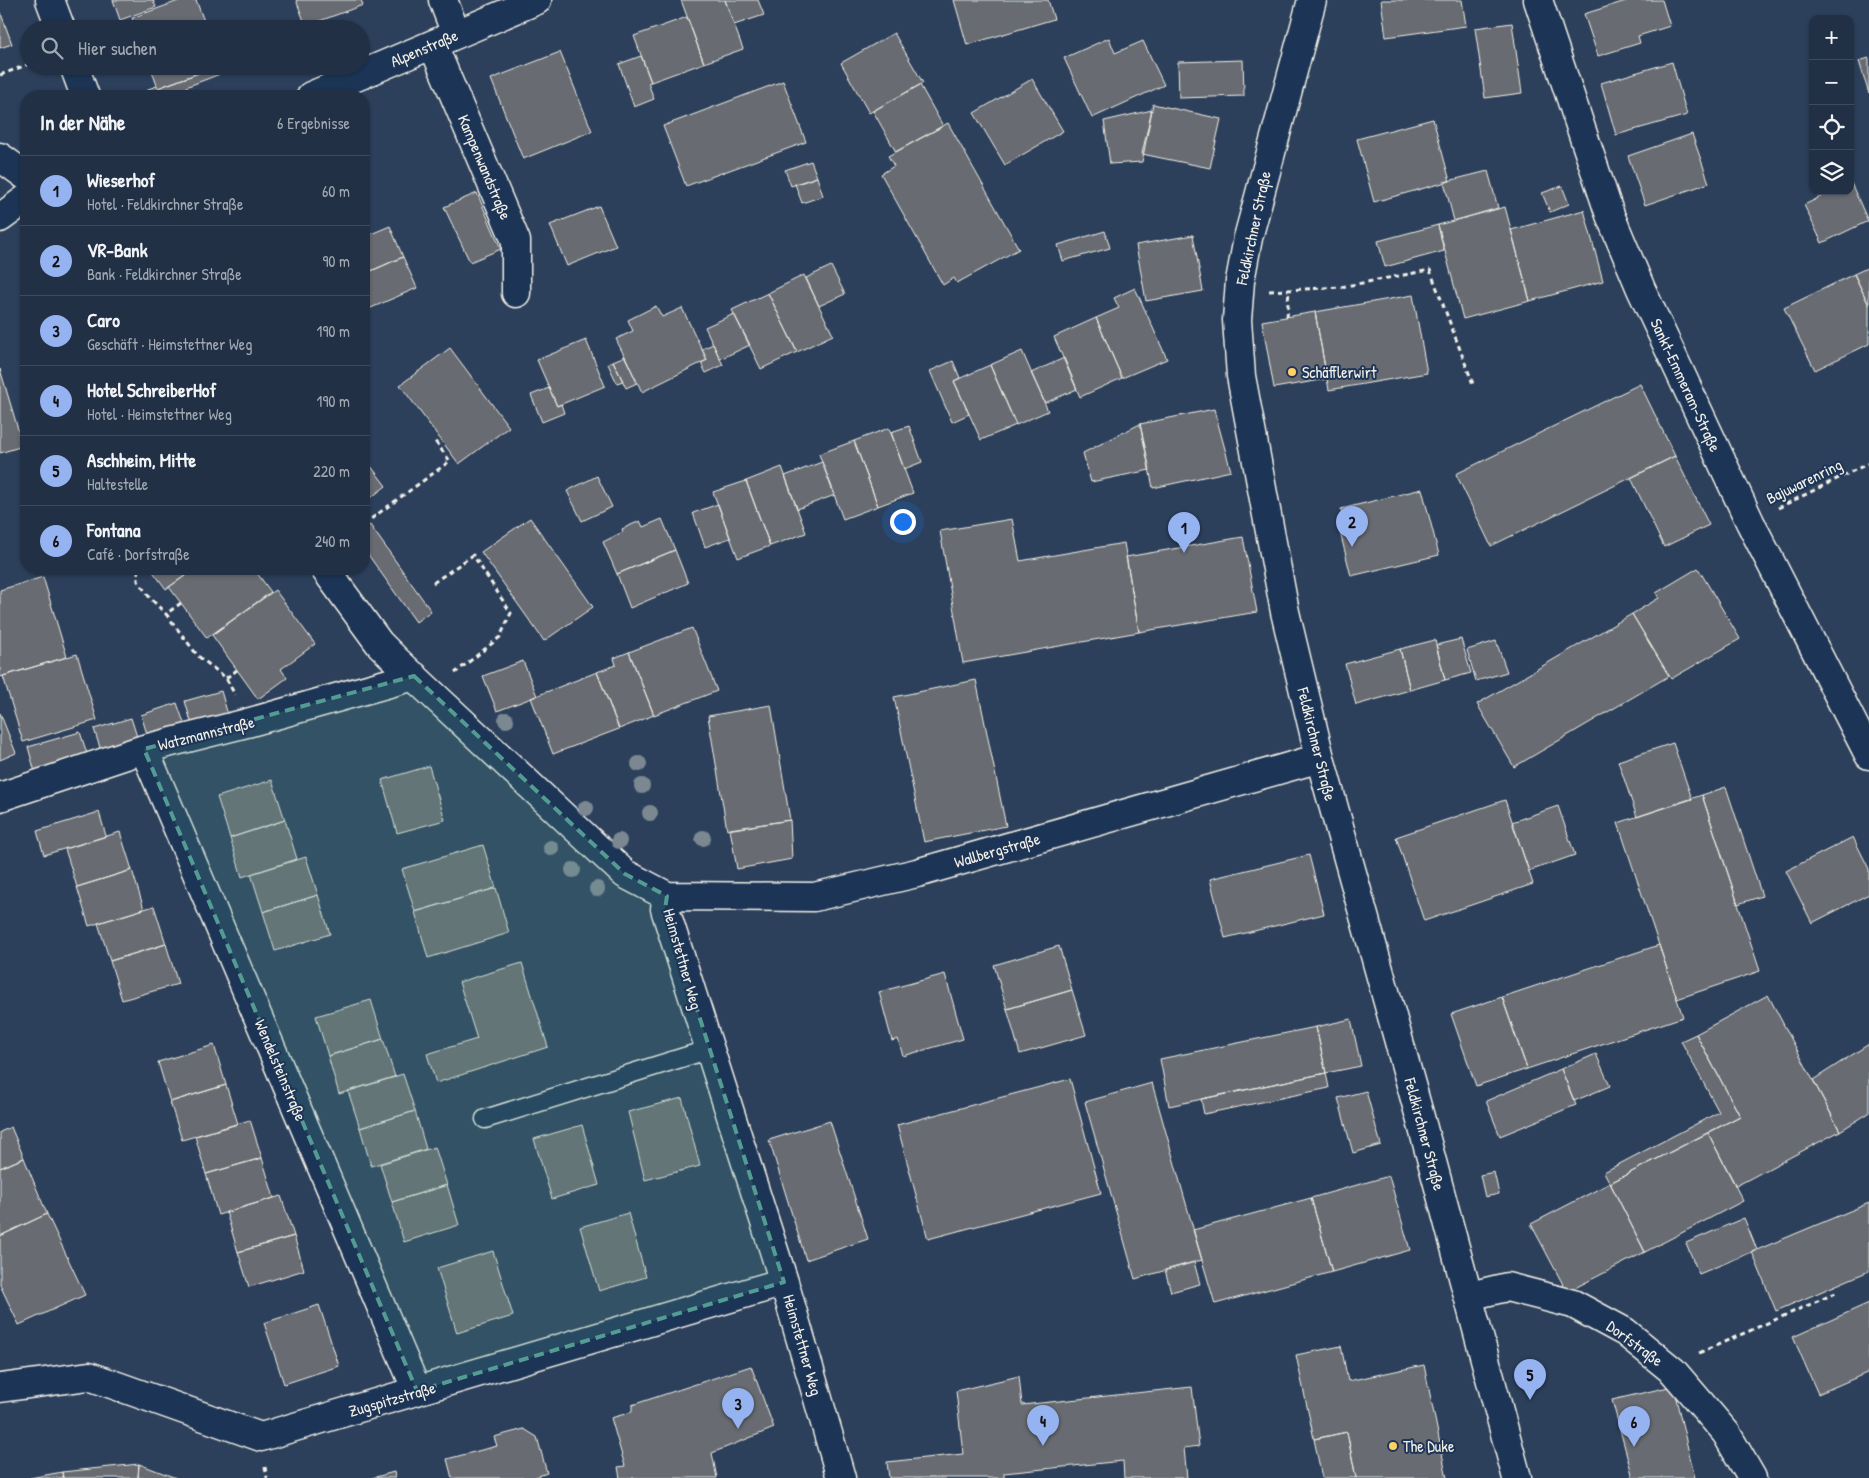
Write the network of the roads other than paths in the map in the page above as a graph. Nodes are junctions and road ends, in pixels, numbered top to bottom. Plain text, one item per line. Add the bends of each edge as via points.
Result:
1 (50, 0) edge
2 (443, 0) edge
3 (537, 0) edge
4 (1312, 0) edge
5 (1538, 0) edge
6 (57, 20) edge
7 (445, 40) junction
8 (370, 71) edge
9 (77, 75) edge
10 (361, 75) edge
11 (83, 90) edge
12 (325, 90) edge
13 (0, 157) edge
14 (20, 172) edge
15 (20, 203) edge
16 (0, 218) edge
17 (516, 293) dead end
18 (329, 575) edge
19 (423, 684) junction
20 (144, 749) junction
21 (1869, 755) edge
22 (1320, 758) junction
23 (0, 797) edge
24 (667, 896) junction
25 (710, 1049) junction
26 (484, 1119) dead end
27 (784, 1282) junction
28 (1469, 1296) junction
29 (0, 1388) edge
30 (417, 1391) junction
31 (841, 1478) edge
32 (1517, 1478) edge
33 (1752, 1478) edge

1 - 6 street
2 - 7 street, Kampenwandstraße
3 - 7 street, Alpenstraße
4 - 22 street, Feldkirchner Straße via 1248,238 1237,320 1241,376 1265,514
5 - 21 street, Sankt-Emmeram-Straße via 1610,215 1641,289 1750,522
7 - 8 street, Alpenstraße
7 - 17 street, Kampenwandstraße via 516,242
9 - 11 street
10 - 12 street, Alpenstraße
13 - 14 street
15 - 16 street
18 - 19 street, Heimstettner Weg via 379,643
19 - 20 street, Watzmannstraße
19 - 24 street, Heimstettner Weg via 624,874
20 - 23 street, Watzmannstraße
20 - 30 street, Wendelsteinstraße
22 - 24 street, Wallbergstraße via 917,873 814,897
22 - 28 street, Feldkirchner Straße
24 - 25 street, Heimstettner Weg via 665,910
25 - 26 lane
25 - 27 street, Heimstettner Weg
27 - 30 street, Zugspitzstraße
27 - 31 street, Heimstettner Weg
28 - 32 street, Feldkirchner Straße
28 - 33 street, Dorfstraße via 1507,1287 1573,1304 1625,1332 1674,1371 1726,1433
29 - 30 street, Zugspitzstraße via 89,1376 261,1437

